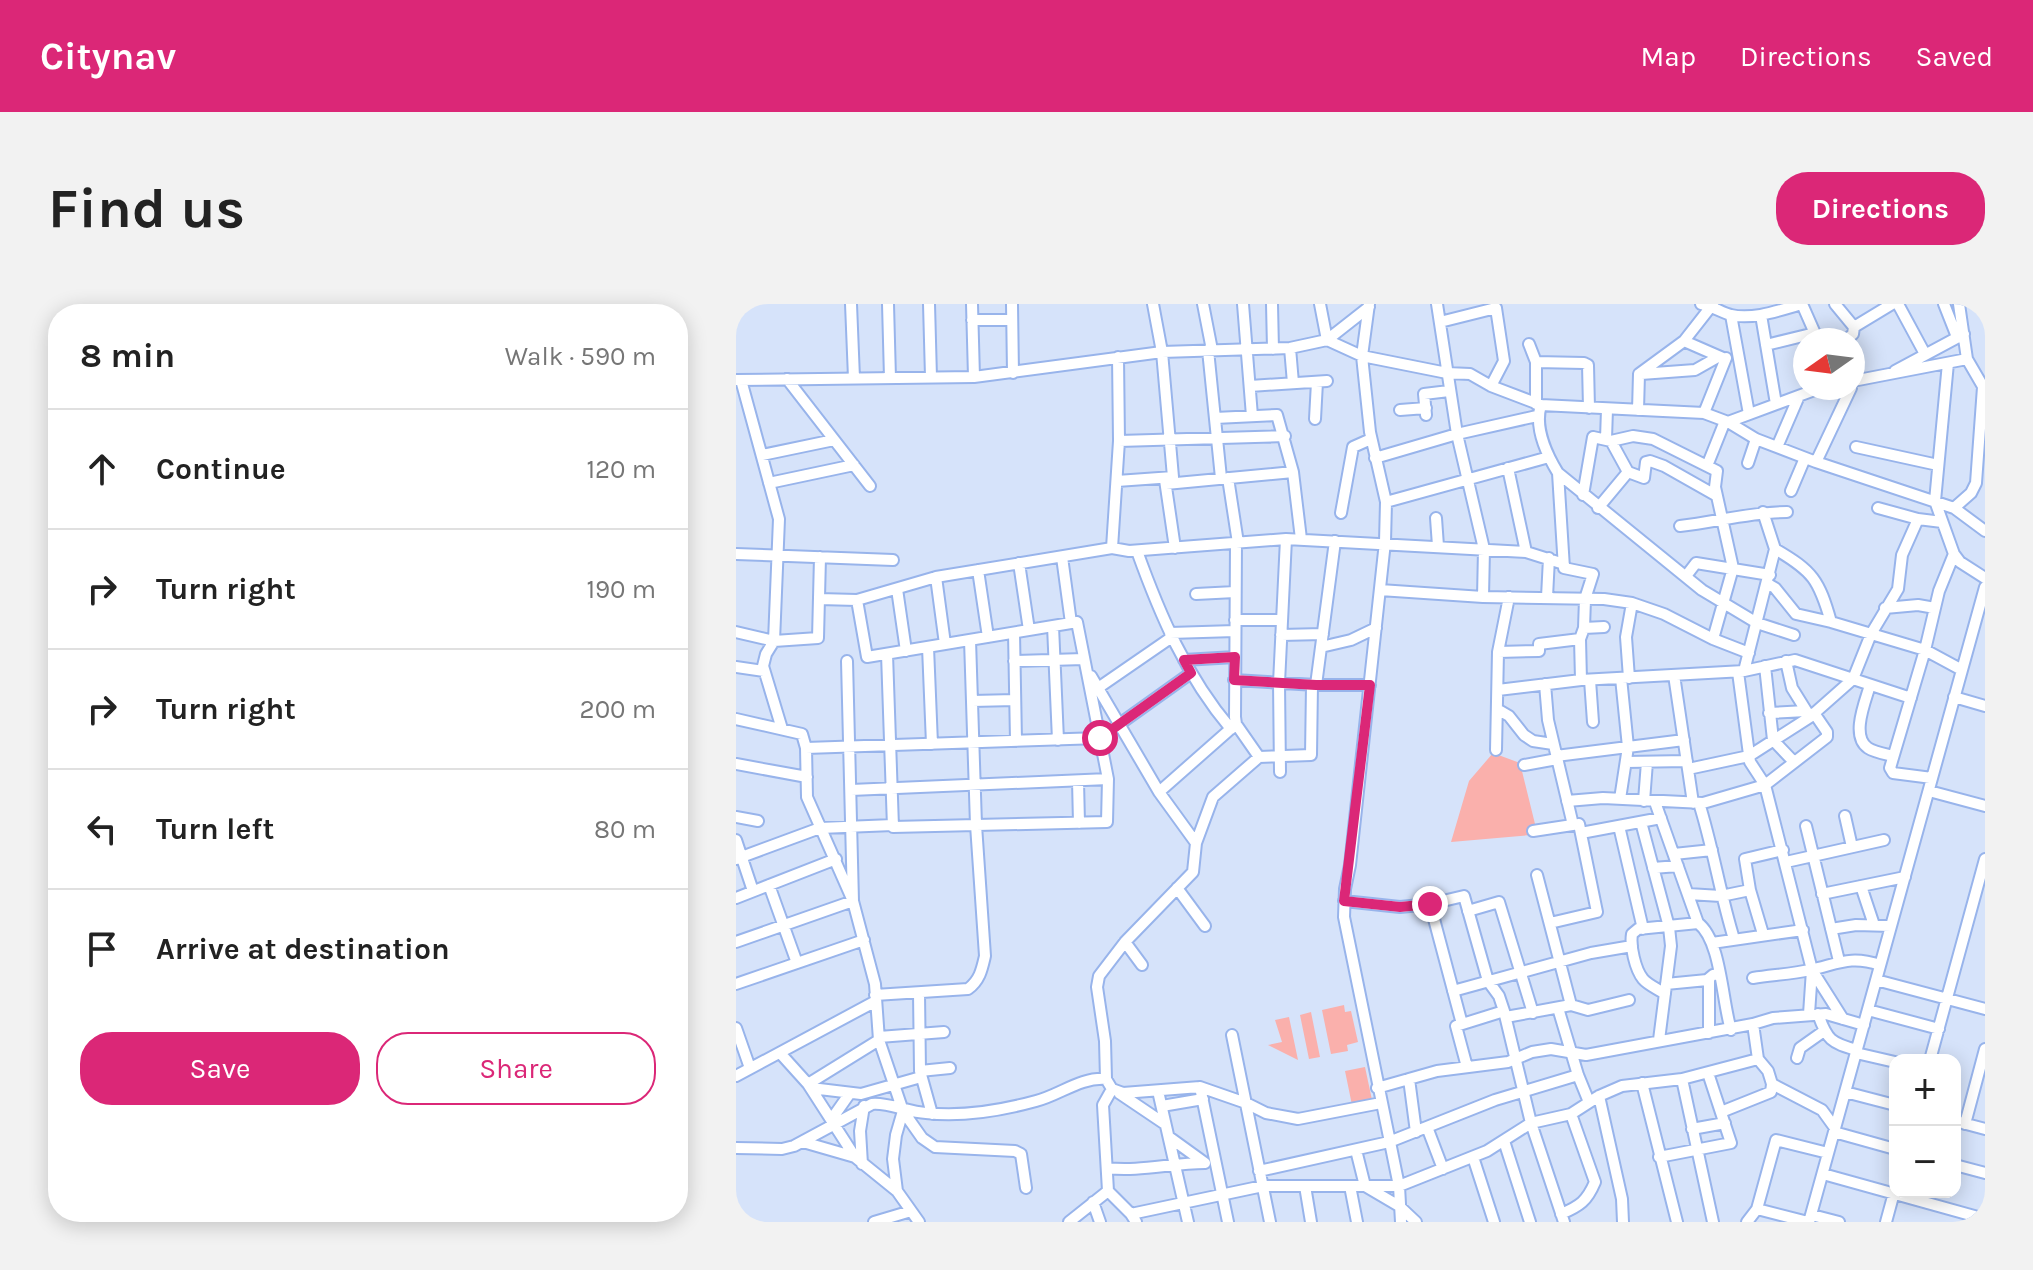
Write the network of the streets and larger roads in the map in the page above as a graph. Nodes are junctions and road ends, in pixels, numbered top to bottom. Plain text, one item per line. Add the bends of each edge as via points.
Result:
1 (851, 304) edge
2 (888, 304) edge
3 (929, 304) edge
4 (972, 304) edge
5 (1012, 304) edge
6 (1153, 304) edge
7 (1203, 304) edge
8 (1243, 304) edge
9 (1272, 304) edge
10 (1320, 304) edge
11 (1437, 304) edge
12 (1802, 304) edge
13 (1835, 304) edge
14 (1892, 304) edge
15 (1898, 304) edge
16 (1944, 304) edge
17 (1959, 304) edge
18 (1709, 305) edge
19 (1369, 306) edge
20 (1876, 307) edge
21 (1731, 315) junction
22 (1761, 315) junction
23 (972, 320) junction
24 (1012, 320) junction
25 (1440, 322) junction
26 (1854, 327) joint
27 (1812, 328) edge
28 (1960, 335) junction
29 (1327, 340) junction
30 (1684, 341) junction
31 (1793, 341) edge
32 (1529, 344) dead end
33 (1766, 345) junction
34 (1290, 348) junction
35 (1247, 349) junction
36 (1273, 349) junction
37 (1210, 350) junction
38 (1162, 352) junction
39 (1925, 354) junction
40 (1362, 356) junction
41 (1118, 357) junction
42 (1727, 357) junction
43 (1967, 359) junction
44 (1536, 362) junction
45 (1948, 363) junction
46 (1013, 373) junction
47 (1447, 373) junction
48 (1639, 374) junction
49 (1886, 376) junction
50 (931, 377) junction
51 (974, 377) junction
52 (854, 378) junction
53 (890, 378) junction
54 (787, 379) junction
55 (738, 380) edge
56 (1865, 381) edge
57 (1983, 382) edge
58 (1293, 383) junction
59 (1250, 386) junction
60 (1491, 386) junction
61 (1449, 391) junction
62 (1793, 398) edge
63 (1797, 400) edge
64 (1845, 400) edge
65 (1776, 404) junction
66 (1589, 408) junction
67 (1538, 409) junction
68 (1607, 409) junction
69 (1400, 410) dead end
70 (1638, 410) junction
71 (1704, 413) junction
72 (1749, 414) junction
73 (1252, 416) junction
74 (1215, 418) junction
75 (1315, 419) dead end
76 (1726, 421) junction
77 (1457, 434) junction
78 (1285, 436) junction
79 (1217, 438) junction
80 (1171, 439) junction
81 (1371, 439) junction
82 (1756, 439) junction
83 (834, 440) junction
84 (1608, 440) junction
85 (1119, 441) junction
86 (1777, 447) junction
87 (1856, 447) dead end
88 (762, 455) junction
89 (1549, 457) junction
90 (1375, 458) junction
91 (1805, 458) junction
92 (1816, 462) junction
93 (1748, 463) dead end
94 (854, 465) junction
95 (1938, 465) junction
96 (1707, 466) junction
97 (1508, 468) junction
98 (1293, 472) junction
99 (1628, 472) junction
100 (1558, 473) junction
101 (1225, 478) junction
102 (1468, 479) junction
103 (1117, 481) junction
104 (1166, 481) junction
105 (769, 483) junction
106 (1980, 483) edge
107 (870, 486) dead end
108 (1791, 491) dead end
109 (1583, 495) junction
110 (1717, 496) junction
111 (1935, 501) junction
112 (1386, 502) junction
113 (1598, 508) junction
114 (1878, 508) dead end
115 (1954, 508) junction
116 (1763, 512) junction
117 (1787, 512) dead end
118 (1341, 513) dead end
119 (1436, 518) dead end
120 (1918, 519) junction
121 (1723, 521) junction
122 (1942, 522) junction
123 (1680, 526) dead end
124 (1985, 531) edge
125 (1286, 539) junction
126 (1301, 539) junction
127 (1335, 541) junction
128 (1385, 542) junction
129 (1237, 543) junction
130 (1438, 546) junction
131 (1112, 548) junction
132 (1175, 548) junction
133 (1484, 549) junction
134 (1775, 549) junction
135 (1137, 551) junction
136 (1526, 552) junction
137 (736, 554) edge
138 (1954, 554) junction
139 (778, 556) junction
140 (820, 557) junction
141 (1062, 557) junction
142 (1549, 558) junction
143 (893, 560) dead end
144 (1019, 563) junction
145 (1564, 564) junction
146 (1733, 568) junction
147 (978, 570) junction
148 (1686, 576) junction
149 (936, 577) junction
150 (1985, 578) edge
151 (1769, 579) junction
152 (1985, 588) edge
153 (897, 589) junction
154 (1380, 590) junction
155 (1235, 592) junction
156 (1196, 594) dead end
157 (1483, 597) junction
158 (1509, 597) junction
159 (1547, 597) junction
160 (819, 599) junction
161 (1585, 599) junction
162 (857, 600) junction
163 (1632, 603) junction
164 (1723, 603) junction
165 (1885, 608) junction
166 (1935, 608) junction
167 (1282, 620) junction
168 (1831, 622) junction
169 (1071, 623) junction
170 (1757, 623) junction
171 (1235, 625) junction
172 (1053, 626) junction
173 (1604, 627) dead end
174 (1376, 628) junction
175 (1584, 628) junction
176 (1029, 630) junction
177 (736, 632) edge
178 (1014, 633) junction
179 (1323, 634) junction
180 (1871, 634) junction
181 (1171, 635) junction
182 (1281, 635) junction
183 (1794, 635) dead end
184 (988, 637) junction
185 (1580, 639) junction
186 (1713, 639) junction
187 (970, 640) junction
188 (774, 641) junction
189 (945, 644) junction
190 (928, 647) junction
191 (1321, 647) junction
192 (1925, 650) junction
193 (906, 651) junction
194 (1498, 652) junction
195 (1749, 653) junction
196 (887, 654) junction
197 (1235, 657) junction
198 (1055, 660) junction
199 (1184, 660) junction
200 (847, 661) dead end
201 (1014, 661) junction
202 (1786, 661) junction
203 (1085, 663) junction
204 (1765, 666) junction
205 (736, 667) edge
206 (1962, 670) junction
207 (764, 671) junction
208 (1741, 672) junction
209 (1191, 673) junction
210 (1674, 675) junction
211 (1625, 678) junction
212 (1853, 679) junction
213 (1234, 680) junction
214 (1585, 680) junction
215 (1279, 683) junction
216 (1545, 684) junction
217 (1314, 685) junction
218 (1370, 685) junction
219 (1870, 685) junction
220 (1098, 688) junction
221 (1498, 690) junction
222 (1954, 697) junction
223 (1911, 698) junction
224 (1015, 700) junction
225 (972, 701) junction
226 (1985, 706) edge
227 (1497, 709) junction
228 (1769, 713) junction
229 (1810, 713) junction
230 (736, 719) edge
231 (1593, 722) dead end
232 (1119, 724) junction
233 (1233, 726) junction
234 (782, 729) junction
235 (1100, 738) junction
236 (1058, 740) junction
237 (1684, 740) junction
238 (1773, 740) junction
239 (1016, 741) junction
240 (973, 742) junction
241 (1539, 742) junction
242 (932, 744) junction
243 (890, 745) junction
244 (849, 746) junction
245 (1628, 747) junction
246 (806, 748) junction
247 (1496, 750) dead end
248 (1555, 753) junction
249 (1749, 756) junction
250 (1893, 756) junction
251 (1259, 757) junction
252 (1280, 757) junction
253 (1542, 762) junction
254 (1626, 762) junction
255 (1647, 762) junction
256 (1794, 762) junction
257 (736, 764) edge
258 (1524, 765) dead end
259 (1688, 765) junction
260 (1280, 772) dead end
261 (807, 777) junction
262 (1932, 778) junction
263 (1108, 779) junction
264 (1078, 781) junction
265 (974, 785) junction
266 (1765, 785) junction
267 (892, 788) junction
268 (851, 790) junction
269 (1929, 791) junction
270 (1159, 792) junction
271 (1620, 799) junction
272 (1567, 801) junction
273 (1650, 802) junction
274 (1696, 803) junction
275 (1985, 806) edge
276 (1845, 816) dead end
277 (736, 817) edge
278 (1661, 818) junction
279 (758, 821) dead end
280 (1641, 822) junction
281 (1079, 823) junction
282 (893, 825) junction
283 (976, 825) junction
284 (1619, 826) junction
285 (1806, 826) dead end
286 (851, 827) junction
287 (820, 828) junction
288 (1577, 829) junction
289 (1533, 831) dead end
290 (736, 840) edge
291 (1884, 840) dead end
292 (1196, 843) junction
293 (1852, 847) junction
294 (1712, 850) junction
295 (1674, 854) junction
296 (1785, 856) junction
297 (1813, 856) junction
298 (738, 858) edge
299 (836, 859) junction
300 (1985, 859) edge
301 (1678, 866) junction
302 (1653, 868) junction
303 (1537, 875) dead end
304 (1905, 877) junction
305 (769, 885) junction
306 (1861, 886) junction
307 (1177, 888) junction
308 (1750, 890) junction
309 (753, 891) junction
310 (1688, 894) junction
311 (1822, 894) junction
312 (1721, 896) junction
313 (736, 898) edge
314 (853, 901) junction
315 (1344, 901) junction
316 (1430, 904) junction
317 (1468, 911) junction
318 (1550, 923) junction
319 (1698, 923) junction
320 (1874, 925) junction
321 (783, 926) junction
322 (1205, 926) dead end
323 (1891, 926) junction
324 (1669, 927) junction
325 (1643, 929) junction
326 (1831, 929) junction
327 (1803, 930) junction
328 (1763, 934) junction
329 (1734, 939) junction
330 (864, 940) junction
331 (736, 942) edge
332 (1125, 942) junction
333 (1712, 943) junction
334 (1632, 946) junction
335 (1839, 961) junction
336 (1560, 962) junction
337 (797, 963) junction
338 (1142, 965) dead end
339 (1880, 965) junction
340 (1812, 970) junction
341 (1519, 973) junction
342 (1720, 974) junction
343 (1753, 978) dead end
344 (1709, 980) junction
345 (1876, 980) junction
346 (1488, 981) junction
347 (736, 984) edge
348 (1666, 989) junction
349 (1453, 991) junction
350 (919, 993) junction
351 (876, 998) junction
352 (1947, 999) junction
353 (1629, 1000) dead end
354 (1571, 1005) junction
355 (1558, 1008) junction
356 (1985, 1009) edge
357 (1868, 1010) junction
358 (1533, 1013) junction
359 (1505, 1014) junction
360 (1814, 1014) junction
361 (1843, 1019) junction
362 (1462, 1024) junction
363 (1753, 1024) junction
364 (1864, 1025) junction
365 (736, 1028) edge
366 (1939, 1029) junction
367 (1731, 1030) junction
368 (1824, 1031) junction
369 (944, 1032) dead end
370 (1709, 1033) junction
371 (919, 1034) junction
372 (1232, 1035) dead end
373 (879, 1039) junction
374 (1659, 1040) junction
375 (1572, 1052) junction
376 (1857, 1052) junction
377 (780, 1053) junction
378 (1932, 1054) edge
379 (1984, 1054) edge
380 (1514, 1058) junction
381 (1797, 1058) dead end
382 (1758, 1059) junction
383 (1889, 1060) edge
384 (1467, 1067) junction
385 (750, 1068) junction
386 (950, 1068) dead end
387 (1708, 1073) junction
388 (920, 1074) junction
389 (1578, 1075) junction
390 (736, 1076) edge
391 (1106, 1079) junction
392 (1409, 1079) junction
393 (1682, 1079) junction
394 (1642, 1083) junction
395 (1772, 1084) junction
396 (893, 1085) junction
397 (809, 1086) junction
398 (1200, 1087) junction
399 (1377, 1088) junction
400 (1115, 1091) junction
401 (1158, 1091) junction
402 (1523, 1091) junction
403 (1845, 1092) junction
404 (850, 1093) junction
405 (870, 1093) junction
406 (1972, 1096) junction
407 (1203, 1099) junction
408 (1594, 1099) junction
409 (1985, 1100) edge
410 (1246, 1103) junction
411 (1381, 1103) junction
412 (1889, 1103) edge
413 (1162, 1106) junction
414 (863, 1108) junction
415 (903, 1111) junction
416 (932, 1114) junction
417 (1571, 1114) junction
418 (1723, 1118) junction
419 (1961, 1120) edge
420 (1961, 1122) edge
421 (833, 1123) junction
422 (1531, 1123) junction
423 (1165, 1124) junction
424 (1692, 1129) junction
425 (1985, 1129) edge
426 (1421, 1130) junction
427 (1835, 1130) junction
428 (1169, 1137) junction
429 (1504, 1141) junction
430 (803, 1142) junction
431 (1389, 1142) junction
432 (1889, 1147) edge
433 (736, 1148) edge
434 (1356, 1150) junction
435 (1697, 1150) junction
436 (1828, 1153) junction
437 (1473, 1157) junction
438 (1659, 1157) junction
439 (893, 1159) junction
440 (858, 1160) junction
441 (1174, 1163) junction
442 (1205, 1163) junction
443 (1961, 1167) edge
444 (1107, 1168) junction
445 (1443, 1169) junction
446 (1217, 1170) junction
447 (1259, 1171) junction
448 (1985, 1173) edge
449 (1823, 1174) junction
450 (877, 1175) junction
451 (1263, 1186) junction
452 (1305, 1186) junction
453 (1350, 1186) junction
454 (1365, 1186) junction
455 (1399, 1186) junction
456 (1026, 1188) dead end
457 (1889, 1190) edge
458 (897, 1191) junction
459 (1108, 1191) junction
460 (1222, 1194) junction
461 (1892, 1198) edge
462 (1916, 1198) edge
463 (1093, 1202) junction
464 (1182, 1202) junction
465 (1399, 1206) junction
466 (1757, 1209) junction
467 (911, 1211) junction
468 (1133, 1218) edge
469 (1563, 1218) edge
470 (1984, 1219) edge
471 (1810, 1220) edge
472 (879, 1221) edge
473 (919, 1222) edge
474 (1069, 1222) edge
475 (1100, 1222) edge
476 (1188, 1222) edge
477 (1228, 1222) edge
478 (1270, 1222) edge
479 (1311, 1222) edge
480 (1357, 1222) edge
481 (1401, 1222) edge
482 (1416, 1222) edge
483 (1494, 1222) edge
484 (1530, 1222) edge
485 (1623, 1222) edge
486 (1677, 1222) edge
487 (1713, 1222) edge
488 (1747, 1222) edge
489 (1839, 1222) edge
490 (1886, 1222) edge

1 - 52 street
2 - 53 street
3 - 50 street
4 - 23 street
5 - 24 street
6 - 38 street
7 - 37 street
8 - 35 street
9 - 36 street
10 - 29 street
11 - 25 street
12 - 22 street
12 - 27 street
13 - 26 street
14 - 20 street
15 - 39 street
16 - 28 street
17 - 28 street
18 - 21 street
18 - 30 street
19 - 29 street
19 - 40 street
20 - 26 street
21 - 22 street
21 - 42 street
22 - 33 street
23 - 24 street
23 - 51 street
24 - 46 street
25 - 47 street
25 - 60 street via 1496,308 1504,361
28 - 39 street
28 - 43 street
29 - 34 street
29 - 40 street
30 - 42 street
30 - 48 street
31 - 33 street
32 - 44 street
33 - 65 street
34 - 36 street
34 - 58 street
35 - 36 street
35 - 37 street
35 - 59 street
37 - 38 street
37 - 74 street
38 - 41 street
38 - 80 street
39 - 49 street
40 - 47 street
40 - 81 street
41 - 46 street
41 - 85 street
42 - 48 street via 1695,370
42 - 71 street
42 - 72 street
43 - 45 street
43 - 57 street
44 - 66 street via 1588,365
44 - 67 street
45 - 49 street
45 - 95 street
46 - 51 street
47 - 60 street via 1470,374
47 - 61 street
48 - 70 street
49 - 56 street
50 - 51 street
50 - 53 street
52 - 53 street
52 - 54 street
54 - 55 street
54 - 83 street
55 - 88 street
57 - 106 street
58 - 59 street
58 - 75 street via 1322,381
59 - 73 street
60 - 67 street
61 - 69 street via 1424,394 1426,411
61 - 77 street
62 - 65 street
63 - 86 street
64 - 92 street
65 - 72 street
66 - 67 street
66 - 68 street
67 - 77 street
67 - 89 street
68 - 70 street
68 - 84 street
70 - 71 street
71 - 76 street
72 - 76 street
73 - 74 street
73 - 78 street via 1277,415
74 - 79 street
76 - 82 street
76 - 96 street
77 - 90 street
77 - 102 street
78 - 79 street
78 - 98 street
79 - 80 street
79 - 101 street
80 - 85 street
80 - 104 street via 1173,477
81 - 90 street
81 - 118 street via 1353,447
82 - 86 street
82 - 93 street
83 - 88 street
83 - 94 street
84 - 96 street via 1653,439
84 - 99 street
84 - 109 street via 1593,437
85 - 103 street
86 - 91 street
87 - 95 street
88 - 105 street
89 - 97 street
89 - 100 street
90 - 112 street
91 - 92 street
91 - 108 street
92 - 111 street
94 - 105 street
94 - 107 street
95 - 111 street
96 - 110 street via 1717,471
97 - 102 street
97 - 136 street
98 - 101 street
98 - 126 street
99 - 110 street via 1644,478 1650,461
99 - 113 street
100 - 109 street
100 - 145 street
101 - 104 street
101 - 129 street
102 - 112 street
102 - 133 street
103 - 104 street
103 - 131 street
104 - 132 street
105 - 139 street via 779,519
106 - 115 street
109 - 113 street
110 - 121 street
111 - 115 street
111 - 122 street
112 - 128 street
113 - 148 street
114 - 120 street
115 - 124 street
116 - 117 street
116 - 121 street
116 - 134 street
119 - 130 street
120 - 122 street
120 - 165 street via 1902,555 1898,589
121 - 123 street
121 - 146 street
122 - 138 street
125 - 126 street
125 - 129 street
125 - 167 street
126 - 127 street
127 - 128 street
127 - 179 street
128 - 130 street
128 - 154 street
129 - 132 street
129 - 155 street
130 - 133 street
131 - 135 street
131 - 141 street
132 - 135 street
133 - 136 street
133 - 157 street
134 - 151 street
134 - 168 street via 1807,569
135 - 181 street
136 - 142 street
137 - 139 street
138 - 150 street
138 - 166 street
139 - 140 street
139 - 188 street
140 - 143 street
140 - 160 street
141 - 144 street
141 - 169 street
142 - 145 street
142 - 159 street
144 - 147 street
144 - 176 street
145 - 161 street via 1593,574
146 - 148 street via 1696,563
146 - 151 street
146 - 164 street
147 - 149 street
147 - 184 street
148 - 164 street
149 - 153 street
149 - 189 street
151 - 168 street via 1796,614
151 - 170 street
152 - 206 street
153 - 162 street
153 - 193 street
154 - 157 street
154 - 174 street
155 - 156 street
155 - 171 street
157 - 158 street
158 - 159 street
158 - 194 street
159 - 161 street
160 - 162 street
160 - 188 street via 818,638
161 - 163 street
161 - 175 street
162 - 196 street via 867,657
163 - 186 street
163 - 211 street
164 - 170 street
164 - 186 street
165 - 166 street
165 - 180 street
166 - 192 street
167 - 171 street
167 - 182 street
168 - 180 street
169 - 172 street
169 - 203 street via 1077,622
170 - 183 street
170 - 195 street
171 - 181 street
171 - 197 street
172 - 176 street
172 - 198 street
173 - 175 street
174 - 191 street
174 - 218 street
175 - 185 street
176 - 178 street
177 - 188 street
178 - 184 street
178 - 201 street
179 - 182 street
179 - 191 street
180 - 192 street
180 - 212 street
181 - 199 street
181 - 220 street
182 - 215 street
184 - 187 street
185 - 194 street via 1539,644 1539,651
185 - 214 street
186 - 195 street
187 - 189 street
187 - 225 street
188 - 207 street
189 - 190 street
190 - 193 street
190 - 242 street
191 - 217 street
192 - 206 street
192 - 223 street
193 - 196 street
194 - 221 street
195 - 208 street
196 - 243 street
197 - 199 street
197 - 213 street
198 - 201 street
198 - 203 street
198 - 236 street
199 - 209 street
200 - 244 street
201 - 224 street
202 - 204 street
202 - 212 street via 1804,661
202 - 229 street via 1792,688
203 - 220 street
203 - 235 street
204 - 208 street
204 - 228 street
205 - 207 street
206 - 222 street
207 - 234 street
208 - 210 street
208 - 249 street
209 - 232 street
209 - 233 street via 1207,700
210 - 211 street
210 - 237 street
211 - 214 street
211 - 245 street
212 - 219 street
212 - 229 street
213 - 215 street
213 - 233 street
214 - 216 street
214 - 231 street
215 - 217 street
215 - 252 street
216 - 221 street
216 - 248 street
217 - 218 street
217 - 252 street via 1311,755
218 - 315 street
219 - 223 street
219 - 250 street via 1861,720 1863,742
220 - 232 street
221 - 227 street
222 - 226 street
222 - 262 street
223 - 250 street
224 - 225 street
224 - 239 street
225 - 240 street
227 - 241 street
227 - 247 street
228 - 229 street
228 - 238 street
229 - 238 street
229 - 256 street via 1827,737
230 - 234 street
232 - 235 street
232 - 270 street
233 - 251 street
233 - 270 street
234 - 246 street via 802,734
235 - 236 street
235 - 263 street
236 - 239 street
237 - 245 street
237 - 259 street
238 - 249 street
238 - 256 street
239 - 240 street
240 - 242 street
240 - 265 street
241 - 248 street
241 - 253 street
242 - 243 street
243 - 244 street
243 - 267 street
244 - 246 street
244 - 268 street
245 - 248 street
245 - 254 street
246 - 261 street
248 - 253 street
248 - 272 street
249 - 259 street
249 - 266 street
250 - 262 street via 1893,773
251 - 252 street
251 - 292 street via 1213,797
252 - 260 street
253 - 258 street
254 - 255 street
254 - 271 street
255 - 259 street
255 - 273 street
256 - 266 street
257 - 261 street
259 - 274 street
261 - 287 street via 807,797
262 - 269 street
263 - 264 street
263 - 281 street via 1107,822
264 - 265 street
264 - 281 street
265 - 267 street
265 - 283 street
266 - 274 street
266 - 296 street
267 - 268 street
267 - 282 street
268 - 286 street
269 - 275 street
269 - 304 street
270 - 292 street
271 - 272 street
271 - 273 street
272 - 288 street
273 - 274 street
273 - 278 street
274 - 294 street
276 - 293 street
277 - 279 street
278 - 280 street
278 - 295 street
280 - 284 street
280 - 302 street
281 - 283 street
282 - 283 street
282 - 286 street
283 - 350 street via 985,956 981,973 968,989
284 - 288 street
284 - 325 street
285 - 297 street
286 - 287 street
286 - 314 street
287 - 298 street
287 - 299 street
288 - 289 street
288 - 318 street via 1597,912
290 - 298 street
291 - 293 street
292 - 307 street via 1193,872
293 - 297 street
294 - 295 street
294 - 312 street
295 - 301 street
296 - 297 street
296 - 308 street via 1745,859
296 - 327 street
297 - 311 street
298 - 309 street
299 - 305 street
299 - 314 street
300 - 352 street
301 - 302 street
301 - 310 street
302 - 324 street
303 - 318 street
304 - 306 street
304 - 323 street
305 - 309 street
305 - 321 street
306 - 311 street
306 - 320 street
307 - 322 street
307 - 332 street
308 - 312 street
308 - 328 street
309 - 313 street
310 - 312 street
310 - 319 street
311 - 326 street
312 - 329 street
314 - 321 street
314 - 330 street
315 - 316 street via 1400,907
315 - 399 street
316 - 317 street via 1464,896
316 - 349 street
317 - 341 street via 1499,902
317 - 346 street
318 - 336 street
319 - 324 street
319 - 333 street
320 - 323 street
320 - 326 street
321 - 331 street
321 - 337 street
323 - 339 street
324 - 325 street
324 - 348 street
325 - 334 street via 1632,934
326 - 335 street
327 - 328 street
327 - 340 street
328 - 329 street
329 - 333 street
330 - 337 street
330 - 351 street
332 - 338 street
332 - 391 street via 1099,976 1097,987
333 - 342 street
334 - 336 street
334 - 348 street via 1643,980
335 - 339 street via 1860,959
335 - 340 street
336 - 341 street
336 - 354 street
337 - 347 street
339 - 345 street
340 - 343 street
340 - 360 street
340 - 361 street
341 - 346 street
341 - 358 street
342 - 344 street
342 - 367 street
344 - 348 street
344 - 370 street
345 - 352 street
345 - 357 street
346 - 349 street
346 - 359 street
348 - 374 street
349 - 362 street
350 - 351 street
350 - 371 street
351 - 373 street
351 - 377 street
352 - 356 street
352 - 366 street
353 - 354 street via 1588,1010
354 - 355 street
355 - 358 street
355 - 375 street
357 - 364 street
357 - 366 street
358 - 359 street
359 - 362 street
359 - 380 street
360 - 361 street
360 - 363 street
360 - 368 street
361 - 364 street
362 - 384 street via 1456,1026
363 - 367 street
363 - 382 street
364 - 376 street
365 - 385 street
366 - 378 street
367 - 370 street
368 - 376 street via 1836,1044
368 - 381 street via 1800,1048
369 - 371 street
370 - 374 street
371 - 373 street
371 - 388 street
372 - 410 street
373 - 396 street
373 - 397 street
374 - 375 street via 1586,1055
375 - 380 street via 1551,1049
375 - 389 street
376 - 383 street
376 - 403 street
377 - 385 street
377 - 397 street
379 - 406 street
380 - 384 street
380 - 402 street
382 - 387 street
382 - 395 street
384 - 392 street
385 - 390 street
386 - 388 street
387 - 393 street
387 - 418 street
388 - 396 street
388 - 416 street
389 - 402 street
389 - 408 street
391 - 400 street
391 - 416 street via 1090,1079 1037,1101
392 - 399 street
392 - 426 street
393 - 394 street
393 - 424 street
394 - 408 street
394 - 438 street
395 - 418 street via 1771,1092
395 - 427 street via 1822,1110
396 - 405 street
396 - 415 street
397 - 404 street
397 - 421 street
398 - 401 street
398 - 407 street
398 - 410 street
399 - 411 street
400 - 401 street
400 - 423 street
400 - 444 street via 1103,1105
401 - 413 street
402 - 422 street
402 - 426 street
403 - 412 street
403 - 427 street
404 - 405 street
404 - 421 street
405 - 414 street
406 - 409 street
406 - 419 street
407 - 413 street
407 - 446 street
408 - 417 street
408 - 485 street via 1622,1199
410 - 411 street via 1298,1119
410 - 447 street
411 - 431 street
413 - 423 street
414 - 415 street via 881,1103
414 - 421 street
414 - 440 street
415 - 416 street
415 - 439 street
415 - 456 street via 935,1147 1021,1154
417 - 422 street
417 - 469 street via 1595,1182 1583,1204
418 - 424 street
418 - 435 street via 1731,1143
420 - 425 street
421 - 430 street
421 - 440 street
422 - 429 street
422 - 469 street
423 - 428 street
424 - 435 street
426 - 431 street
426 - 445 street
427 - 432 street
427 - 436 street
428 - 441 street
428 - 442 street
429 - 437 street
429 - 484 street
430 - 433 street via 782,1149
430 - 440 street
431 - 434 street
431 - 455 street
434 - 447 street
434 - 454 street
435 - 438 street
435 - 487 street
436 - 449 street
436 - 466 street via 1776,1140
437 - 445 street
437 - 483 street
438 - 486 street
439 - 450 street
439 - 458 street
440 - 450 street
441 - 442 street
441 - 444 street
441 - 464 street
442 - 446 street
443 - 448 street
444 - 459 street
445 - 455 street
446 - 460 street
447 - 451 street
449 - 457 street
449 - 471 street
450 - 458 street
451 - 452 street
451 - 460 street
451 - 478 street
452 - 453 street
452 - 479 street
453 - 454 street
453 - 480 street
454 - 455 street
454 - 465 street
455 - 465 street
458 - 467 street
459 - 463 street
459 - 468 street
460 - 464 street
460 - 477 street
461 - 490 street
462 - 470 street
463 - 474 street
463 - 475 street
464 - 468 street
464 - 476 street
465 - 481 street
465 - 482 street
466 - 471 street
466 - 488 street
467 - 472 street
467 - 473 street
471 - 489 street

